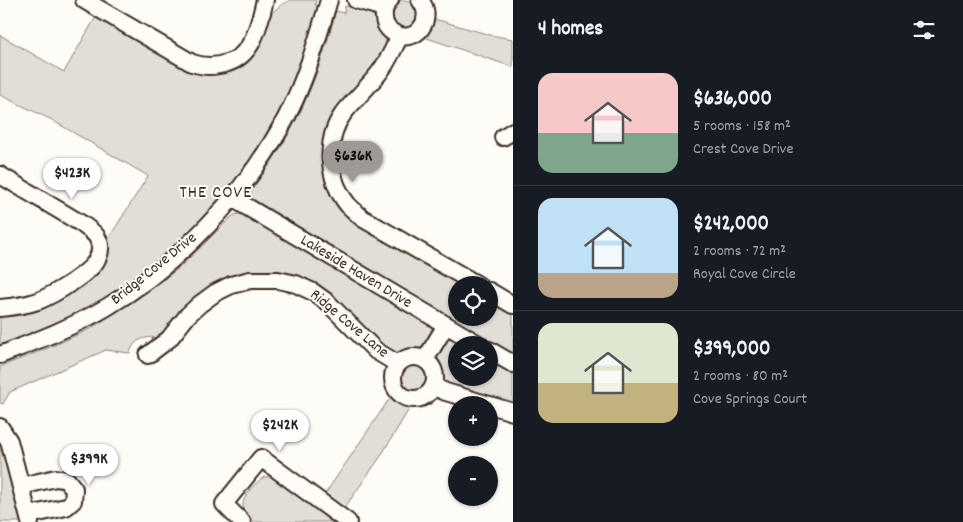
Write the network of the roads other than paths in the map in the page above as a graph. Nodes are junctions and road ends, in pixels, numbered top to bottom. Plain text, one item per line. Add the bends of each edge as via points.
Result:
1 (265, 0) edge
2 (329, 0) edge
3 (356, 0) edge
4 (420, 0) edge
5 (90, 1) edge
6 (387, 4) edge
7 (400, 36) junction
8 (0, 175) edge
9 (232, 198) junction
10 (462, 276) edge
11 (498, 296) edge
12 (513, 305) edge
13 (0, 308) edge
14 (446, 325) junction
15 (465, 336) edge
16 (0, 355) edge
17 (148, 355) dead end
18 (498, 355) edge
19 (425, 360) junction
20 (398, 364) junction
21 (513, 364) edge
22 (434, 387) junction
23 (513, 412) edge
24 (0, 427) edge
25 (21, 486) junction
26 (30, 518) edge
27 (242, 522) edge
28 (348, 522) edge

1 - 5 street via 258,29 247,51 230,62 205,67 192,63
2 - 9 street, Bridge Cove Drive via 301,86 285,120 247,181
3 - 6 street
4 - 7 street via 426,16 421,30 414,35
6 - 7 street via 383,12 384,21 389,30
7 - 10 street via 380,72 342,115 331,147 331,165 337,186 362,218
8 - 13 street via 94,233 100,252 97,261 63,288 38,300
9 - 14 street, Lakeside Haven Drive via 292,227
9 - 16 street, Bridge Cove Drive via 195,238 135,288 68,327
11 - 12 street
14 - 15 street, Lakeside Haven Drive
14 - 19 street
17 - 20 street, Ridge Cove Lane via 169,339 188,315 215,293 250,280 278,280 314,292 376,351
18 - 21 street
19 - 20 street via 411,357
19 - 22 street via 435,372
20 - 22 street via 393,375 394,386 402,396 415,400 424,398
22 - 23 street
24 - 25 street via 9,441
25 - 26 street
25 - 26 street via 56,478 67,480 74,489 73,501 66,507
27 - 28 street via 224,504 261,458

